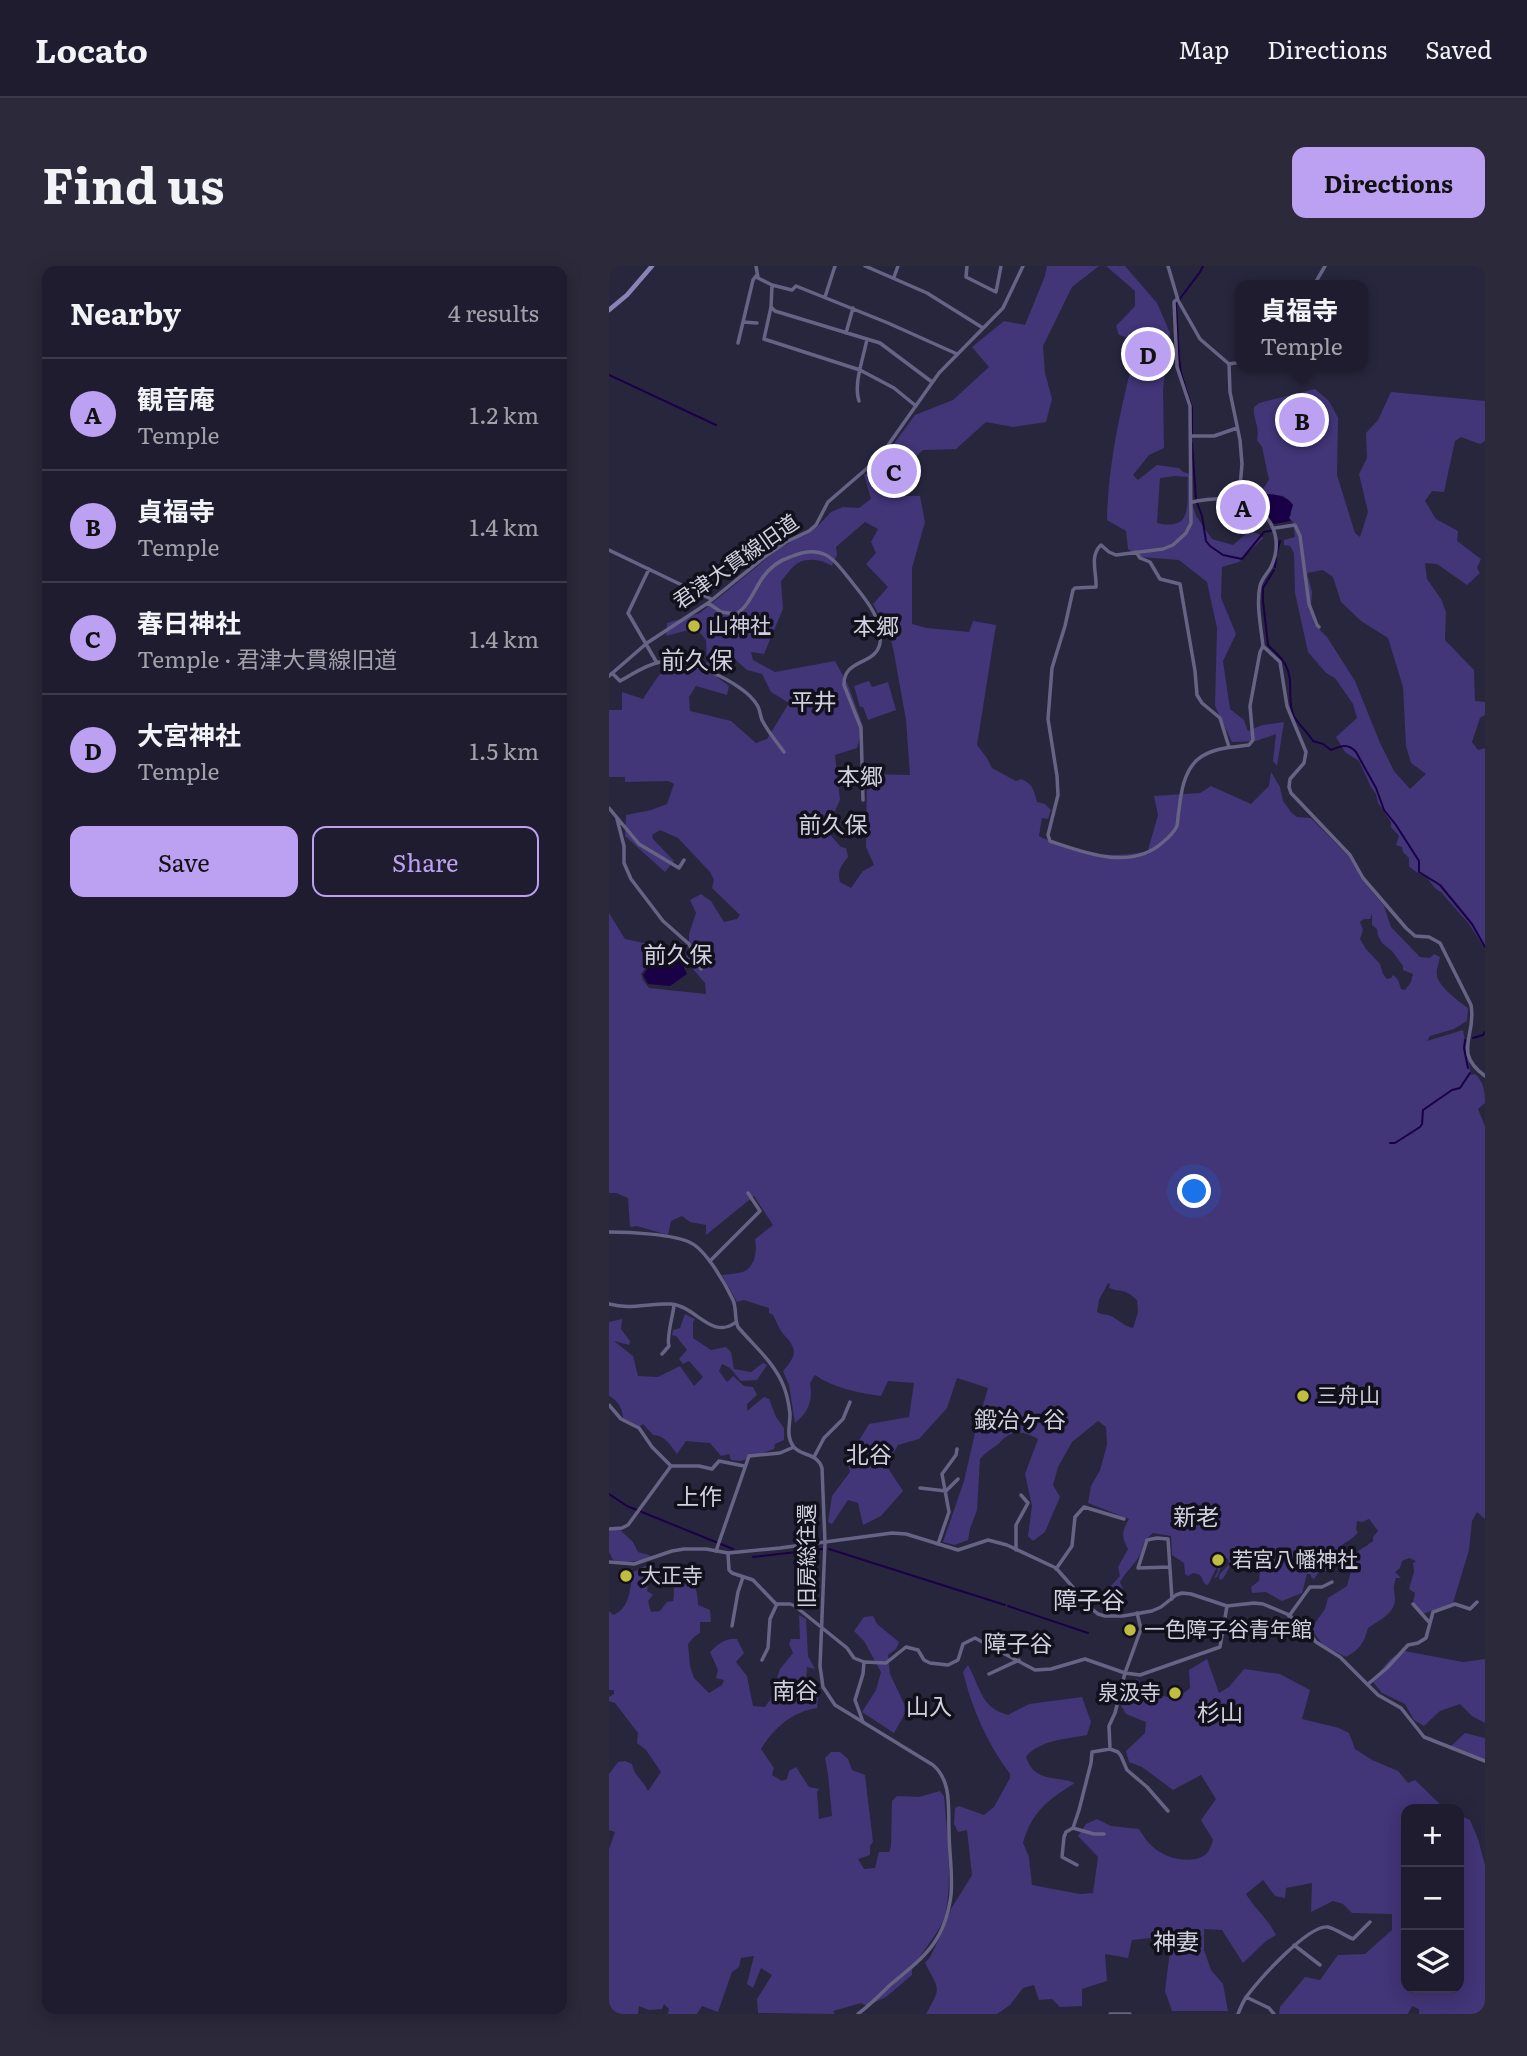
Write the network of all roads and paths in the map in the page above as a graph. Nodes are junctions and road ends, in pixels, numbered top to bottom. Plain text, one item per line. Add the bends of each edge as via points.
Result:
1 (652, 266) edge
2 (756, 266) edge
3 (835, 266) edge
4 (865, 266) edge
5 (898, 266) edge
6 (967, 266) edge
7 (1001, 266) edge
8 (1023, 266) edge
9 (1168, 266) edge
10 (756, 276) junction
11 (894, 277) junction
12 (772, 285) junction
13 (825, 297) junction
14 (1178, 300) junction
15 (771, 307) junction
16 (853, 309) junction
17 (609, 310) edge
18 (743, 322) junction
19 (757, 323) dead end
20 (983, 328) junction
21 (846, 333) junction
22 (867, 339) junction
23 (738, 343) dead end
24 (957, 354) junction
25 (1235, 363) edge
26 (1229, 364) junction
27 (860, 369) junction
28 (932, 382) junction
29 (859, 401) dead end
30 (916, 406) junction
31 (1237, 428) junction
32 (1191, 436) junction
33 (1241, 494) junction
34 (1195, 501) junction
35 (1275, 529) junction
36 (609, 550) edge
37 (1136, 552) junction
38 (649, 569) junction
39 (710, 601) junction
40 (1319, 627) dead end
41 (647, 643) junction
42 (1263, 646) junction
43 (657, 663) junction
44 (610, 674) edge
45 (1229, 747) junction
46 (784, 752) dead end
47 (863, 800) dead end
48 (609, 808) edge
49 (617, 819) junction
50 (684, 860) dead end
51 (701, 969) dead end
52 (1485, 1076) edge
53 (748, 1193) dead end
54 (609, 1232) edge
55 (710, 1261) junction
56 (609, 1304) edge
57 (674, 1305) junction
58 (736, 1322) junction
59 (662, 1354) dead end
60 (850, 1402) dead end
61 (609, 1405) edge
62 (793, 1447) junction
63 (957, 1449) dead end
64 (814, 1457) junction
65 (671, 1466) junction
66 (744, 1466) junction
67 (958, 1479) dead end
68 (920, 1488) dead end
69 (946, 1491) junction
70 (1021, 1495) dead end
71 (1124, 1519) dead end
72 (609, 1528) edge
73 (825, 1543) junction
74 (938, 1544) junction
75 (1016, 1550) junction
76 (716, 1551) junction
77 (728, 1553) junction
78 (609, 1562) edge
79 (1169, 1567) junction
80 (1056, 1569) junction
81 (743, 1577) junction
82 (1332, 1583) dead end
83 (1172, 1599) junction
84 (1477, 1602) dead end
85 (777, 1604) junction
86 (1413, 1604) dead end
87 (1227, 1606) junction
88 (1137, 1613) junction
89 (1289, 1616) junction
90 (1429, 1622) junction
91 (732, 1626) dead end
92 (823, 1628) junction
93 (762, 1660) dead end
94 (1019, 1661) junction
95 (864, 1662) junction
96 (1125, 1673) junction
97 (989, 1674) dead end
98 (1368, 1684) junction
99 (864, 1724) junction
100 (1110, 1749) junction
101 (1485, 1761) edge
102 (1168, 1811) dead end
103 (1073, 1828) junction
104 (1104, 1834) dead end
105 (1077, 1865) dead end
106 (1370, 1922) dead end
107 (1294, 1945) junction
108 (1320, 1965) dead end
109 (1246, 1997) junction
110 (858, 2014) edge
111 (1110, 2014) edge
112 (1130, 2014) edge
113 (1238, 2014) edge
114 (1274, 2014) edge

1 - 17 main road
2 - 10 street
3 - 13 street
4 - 11 street
5 - 11 street
6 - 7 street via 966,277 996,292
8 - 20 street, 君津大貫線旧道 via 1003,308
9 - 14 street
10 - 12 street
10 - 18 street
11 - 20 street
12 - 13 street via 792,290 796,286
12 - 15 street
13 - 16 street
14 - 26 street via 1200,340
14 - 32 street via 1174,302 1175,344 1190,406
15 - 21 street
15 - 27 street via 764,339
16 - 21 street
16 - 24 street
18 - 19 street
18 - 23 street
20 - 24 street, 君津大貫線旧道
21 - 22 street
22 - 27 street
22 - 28 street via 886,346
24 - 28 street, 君津大貫線旧道
25 - 26 street
26 - 31 street
27 - 29 street
27 - 30 street
28 - 30 street, 君津大貫線旧道
30 - 39 street, 君津大貫線旧道 via 880,458 828,502 809,531 766,556
31 - 32 street via 1214,436
31 - 33 street
32 - 34 street
33 - 34 street
33 - 35 street
34 - 37 street via 1191,523 1180,540 1166,548
35 - 40 street via 1292,525 1298,529 1308,604
35 - 42 street via 1271,567 1260,586
36 - 38 street
37 - 45 street via 1150,562 1160,579 1180,584 1198,699 1220,718
37 - 45 street via 1116,555 1099,546 1094,556 1096,587 1073,590 1052,668 1048,719 1058,795 1048,838 1111,858 1148,852 1177,826 1179,803 1197,760
38 - 39 street
38 - 41 street via 628,613
39 - 41 street, 君津大貫線旧道
39 - 47 street via 721,612 736,614 769,570 806,550 831,558 863,596 877,619 880,644 844,677 861,728
41 - 43 street
41 - 44 street, 君津大貫線旧道
42 - 45 street via 1251,706 1253,740
42 - 52 street via 1280,662 1287,706 1306,752 1304,763 1290,779 1291,793 1350,855 1363,878 1406,928 1415,936 1440,943 1471,1005 1468,1058
43 - 44 street via 620,681
43 - 46 street via 693,665 733,683 757,704 763,722
48 - 49 street
49 - 50 street via 649,851 679,869
49 - 51 street via 631,878 663,921 688,944
53 - 55 street via 759,1211
54 - 55 street via 687,1241
55 - 58 street via 735,1304
56 - 57 street
57 - 58 street via 718,1329
57 - 59 street via 669,1346
58 - 62 street via 784,1386
60 - 64 street
61 - 65 street via 621,1419 639,1428
62 - 64 street
62 - 66 street via 749,1456
63 - 69 street via 942,1474
64 - 73 street, 旧房総往還 via 822,1468
65 - 66 street via 712,1469 719,1461
65 - 72 street via 628,1525
66 - 76 street
67 - 69 street
68 - 69 street
69 - 74 street via 949,1512
70 - 75 street via 1028,1503 1016,1525
71 - 80 street via 1084,1507 1075,1517 1072,1546
73 - 74 street via 899,1533
73 - 77 street
73 - 92 street, 旧房総往還
74 - 75 street via 958,1550 994,1540
75 - 80 street
76 - 77 street
76 - 78 street via 684,1549 634,1564
77 - 81 street via 729,1570
79 - 79 street via 1168,1539 1147,1540 1138,1568
79 - 83 street
80 - 88 street via 1098,1614
81 - 85 street via 753,1580
81 - 91 street
82 - 89 street via 1310,1587
83 - 87 street via 1191,1594
83 - 88 street
84 - 90 street via 1469,1609 1455,1604 1433,1612
85 - 92 street via 795,1606
85 - 93 street
86 - 90 street
87 - 89 street via 1263,1604
87 - 96 street via 1220,1647 1140,1675
88 - 96 street via 1141,1629
89 - 98 street
90 - 98 street via 1426,1638 1408,1645
92 - 95 street, 旧房総往還
92 - 99 street via 823,1687 835,1706
94 - 95 street via 975,1638 963,1644 958,1660 948,1665 930,1663 918,1650 906,1647 886,1663
94 - 96 street via 1038,1670 1085,1659
94 - 97 street
95 - 99 street via 855,1700
96 - 100 street via 1109,1726
98 - 101 street via 1401,1707 1425,1737
99 - 110 street via 940,1771 948,1793 951,1894 936,1941 920,1961
100 - 102 street
100 - 103 street via 1092,1752
103 - 104 street
103 - 105 street via 1063,1837 1062,1857
106 - 107 street via 1353,1939 1324,1927
107 - 108 street
107 - 109 street
109 - 113 street
109 - 114 street
111 - 112 street

